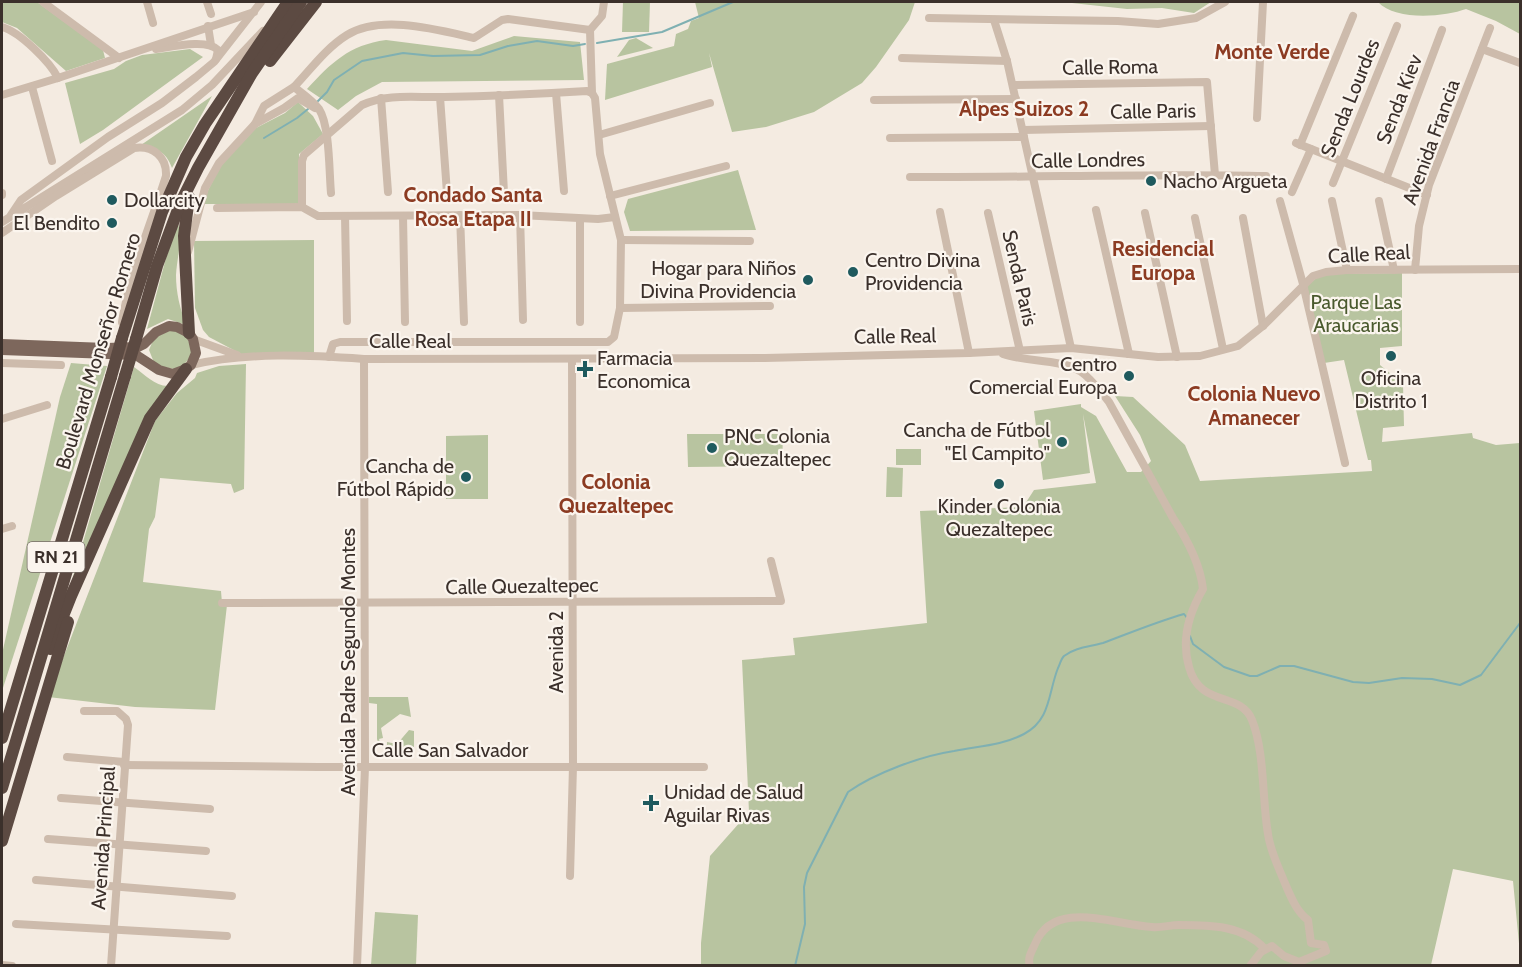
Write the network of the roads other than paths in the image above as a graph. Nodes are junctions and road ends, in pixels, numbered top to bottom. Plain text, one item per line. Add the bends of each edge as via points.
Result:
1 (43, 2) edge
2 (147, 2) edge
3 (207, 2) edge
4 (261, 2) edge
5 (301, 2) edge
6 (316, 2) edge
7 (604, 2) edge
8 (1225, 2) edge
9 (1263, 2) edge
10 (285, 6) edge
11 (254, 12) junction
12 (211, 14) dead end
13 (1353, 16) dead end
14 (929, 18) dead end
15 (994, 20) junction
16 (153, 23) dead end
17 (208, 26) junction
18 (1397, 26) dead end
19 (2, 27) edge
20 (1490, 28) dead end
21 (591, 30) junction
22 (1442, 30) dead end
23 (211, 45) junction
24 (1482, 49) junction
25 (141, 50) junction
26 (119, 58) junction
27 (902, 58) dead end
28 (1007, 61) junction
29 (214, 62) junction
30 (1521, 63) edge
31 (58, 78) junction
32 (1013, 85) junction
33 (32, 87) junction
34 (294, 87) junction
35 (556, 93) junction
36 (592, 93) junction
37 (2, 95) edge
38 (499, 95) junction
39 (440, 97) junction
40 (381, 98) junction
41 (1016, 99) junction
42 (874, 100) dead end
43 (710, 103) dead end
44 (320, 111) junction
45 (1257, 118) dead end
46 (224, 122) junction
47 (255, 124) junction
48 (1211, 126) junction
49 (1024, 134) junction
50 (327, 135) junction
51 (599, 135) junction
52 (890, 138) dead end
53 (1311, 149) junction
54 (52, 161) dead end
55 (1341, 161) junction
56 (726, 166) dead end
57 (198, 168) junction
58 (1215, 175) junction
59 (1266, 176) dead end
60 (910, 177) dead end
61 (1034, 178) junction
62 (1386, 179) junction
63 (1333, 183) dead end
64 (564, 191) dead end
65 (388, 192) dead end
66 (1292, 192) dead end
67 (331, 193) dead end
68 (447, 193) dead end
69 (504, 193) dead end
70 (1427, 195) junction
71 (610, 196) junction
72 (1280, 201) dead end
73 (1332, 201) dead end
74 (1379, 201) dead end
75 (302, 207) junction
76 (217, 208) dead end
77 (1096, 210) dead end
78 (940, 212) dead end
79 (987, 213) dead end
80 (1145, 213) dead end
81 (520, 215) junction
82 (345, 216) junction
83 (403, 216) junction
84 (460, 216) junction
85 (615, 217) junction
86 (1195, 218) dead end
87 (1243, 218) dead end
88 (580, 219) junction
89 (5, 220) edge
90 (2, 233) edge
91 (621, 240) junction
92 (750, 241) dead end
93 (185, 264) junction
94 (1521, 269) edge
95 (1347, 270) junction
96 (1394, 270) junction
97 (1415, 270) junction
98 (1303, 284) junction
99 (770, 306) dead end
100 (620, 308) junction
101 (523, 320) dead end
102 (347, 321) dead end
103 (405, 322) dead end
104 (464, 322) dead end
105 (580, 322) dead end
106 (1263, 326) junction
107 (122, 336) junction
108 (191, 336) junction
109 (151, 338) junction
110 (2, 344) edge
111 (1071, 348) junction
112 (2, 350) edge
113 (1223, 350) junction
114 (1020, 351) junction
115 (996, 352) junction
116 (969, 353) junction
117 (1129, 354) junction
118 (241, 357) junction
119 (329, 357) junction
120 (1177, 357) junction
121 (364, 359) junction
122 (572, 359) junction
123 (2, 363) edge
124 (61, 365) dead end
125 (154, 366) junction
126 (188, 367) junction
127 (47, 405) dead end
128 (2, 419) edge
129 (1345, 463) dead end
130 (12, 526) dead end
131 (2, 529) edge
132 (771, 561) dead end
133 (80, 575) junction
134 (572, 601) junction
135 (222, 603) dead end
136 (364, 604) junction
137 (30, 694) junction
138 (84, 711) dead end
139 (2, 738) edge
140 (67, 757) dead end
141 (124, 763) junction
142 (573, 766) junction
143 (365, 767) junction
144 (704, 767) dead end
145 (2, 789) edge
146 (61, 798) dead end
147 (122, 802) junction
148 (210, 809) dead end
149 (48, 839) dead end
150 (2, 842) edge
151 (119, 846) junction
152 (206, 851) dead end
153 (570, 874) dead end
154 (36, 880) dead end
155 (116, 888) junction
156 (232, 896) dead end
157 (16, 924) dead end
158 (114, 930) junction
159 (227, 936) dead end
160 (1266, 949) junction
161 (2, 965) edge
162 (12, 966) edge
163 (111, 966) edge
164 (357, 966) edge
165 (1030, 966) edge
166 (1250, 966) edge

1 - 26 street
2 - 16 street
3 - 12 street
4 - 11 street
5 - 46 highway
6 - 46 highway
7 - 21 street via 602,16
8 - 15 street via 1196,18 1158,24
9 - 45 street
10 - 89 street via 212,85 182,110
10 - 107 highway, Boulevard Monseñor Romero / RN 21 via 186,157 162,212
11 - 17 street
11 - 29 street
13 - 53 street via 1298,144
14 - 15 street
15 - 28 street
17 - 23 street
17 - 25 street
18 - 55 street, Senda Lourdes
19 - 31 street via 26,42
20 - 24 street, Avenida Francia
21 - 34 street via 508,19 474,38 425,27 371,26 348,34
21 - 36 street
22 - 62 street, Senda Kiev
23 - 25 street
23 - 29 street via 218,52
24 - 30 street
24 - 70 street, Avenida Francia
25 - 26 street
26 - 31 street
27 - 28 street
28 - 32 street
29 - 89 street via 162,103 108,136 21,200
31 - 33 street
32 - 41 street
32 - 48 street, Calle Roma via 1207,82
33 - 37 street
33 - 54 street
34 - 44 street
34 - 47 street via 264,106
35 - 36 street
35 - 38 street
35 - 64 street
36 - 51 street
38 - 39 street
38 - 69 street
39 - 40 street
39 - 68 street
40 - 50 street via 362,105
40 - 65 street
41 - 42 street
41 - 49 street
43 - 51 street
44 - 47 street via 298,98
44 - 50 street
46 - 57 highway, Boulevard Monseñor Romero / RN 21
47 - 93 street via 224,156 205,188
48 - 49 street, Calle Paris
48 - 58 street
49 - 52 street, Calle Paris
49 - 61 street
50 - 67 street
50 - 75 street via 304,155
51 - 71 street
53 - 55 street
53 - 66 street
55 - 62 street
55 - 63 street, Senda Lourdes
56 - 71 street
57 - 93 highway via 186,211
57 - 137 highway, Boulevard Monseñor Romero / RN 21, bridge via 169,233
58 - 59 street, Calle Londres
58 - 61 street, Calle Londres
60 - 61 street, Calle Londres
61 - 111 street
62 - 70 street
70 - 97 street, Avenida Francia via 1419,226
71 - 85 street
72 - 98 street
73 - 95 street
74 - 96 street
75 - 76 street
75 - 82 street via 318,216
77 - 117 street
78 - 116 street
79 - 114 street, Senda Paris
80 - 120 street
81 - 84 street
81 - 88 street
81 - 101 street
82 - 83 street
82 - 102 street
83 - 84 street
83 - 103 street
84 - 104 street
85 - 88 street
85 - 91 street
86 - 113 street
87 - 106 street
88 - 105 street
90 - 107 street via 134,148 148,148 158,154 166,176 126,302
91 - 92 street
91 - 100 street
93 - 108 highway
94 - 97 street, Calle Real
95 - 96 street, Calle Real
95 - 98 street, Calle Real via 1313,276
96 - 97 street, Calle Real
98 - 106 street, Calle Real
98 - 129 street
99 - 100 street
100 - 119 street via 618,327 608,342 340,342 333,344
106 - 113 street, Calle Real via 1238,346
107 - 139 highway, Boulevard Monseñor Romero / RN 21, bridge
108 - 109 main road via 169,326
108 - 118 street, Calle Real
108 - 126 main road via 196,353
109 - 110 main road via 138,347
109 - 125 main road via 148,352
111 - 114 street, Calle Real
111 - 117 street, Calle Real
112 - 125 main road via 136,355
113 - 120 street, Calle Real
114 - 115 street, Calle Real
115 - 116 street, Calle Real
115 - 160 street via 1079,370 1097,386 1185,536 1203,589 1186,630 1188,665 1194,684 1216,698 1233,702 1251,718 1275,860 1301,914 1308,920 1311,943 1324,945 1326,951 1299,962 1272,946
116 - 122 street, Calle Real
117 - 120 street, Calle Real
118 - 119 street, Calle Real
118 - 126 street, Calle Real via 218,358
119 - 121 street, Calle Real
121 - 122 street, Calle Real
121 - 136 street, Avenida Padre Segundo Montes
122 - 134 street, Avenida 2
123 - 124 street
125 - 126 main road via 172,374
126 - 133 highway via 150,418
127 - 128 street
130 - 131 street
132 - 134 street, Calle Quezaltepec via 781,601
133 - 137 highway
133 - 150 highway
134 - 136 street, Calle Quezaltepec
134 - 142 street, Avenida 2
135 - 136 street, Calle Quezaltepec
136 - 143 street, Avenida Padre Segundo Montes
137 - 145 highway, Boulevard Monseñor Romero / RN 21
138 - 141 street, Avenida Principal via 111,710 126,719
140 - 141 street, Calle San Salvador
141 - 143 street, Calle San Salvador
141 - 147 street, Avenida Principal
142 - 143 street, Calle San Salvador
142 - 144 street, Calle San Salvador
142 - 153 street, Avenida 2
143 - 164 street, Avenida Padre Segundo Montes
146 - 147 street
147 - 148 street
147 - 151 street, Avenida Principal
149 - 151 street
151 - 152 street
151 - 155 street, Avenida Principal
154 - 155 street
155 - 156 street
155 - 158 street, Avenida Principal
157 - 158 street
158 - 159 street
158 - 163 street, Avenida Principal
160 - 165 street via 1257,939 1232,928 1154,927 1063,917 1038,936 1028,960
160 - 166 street
161 - 162 street

